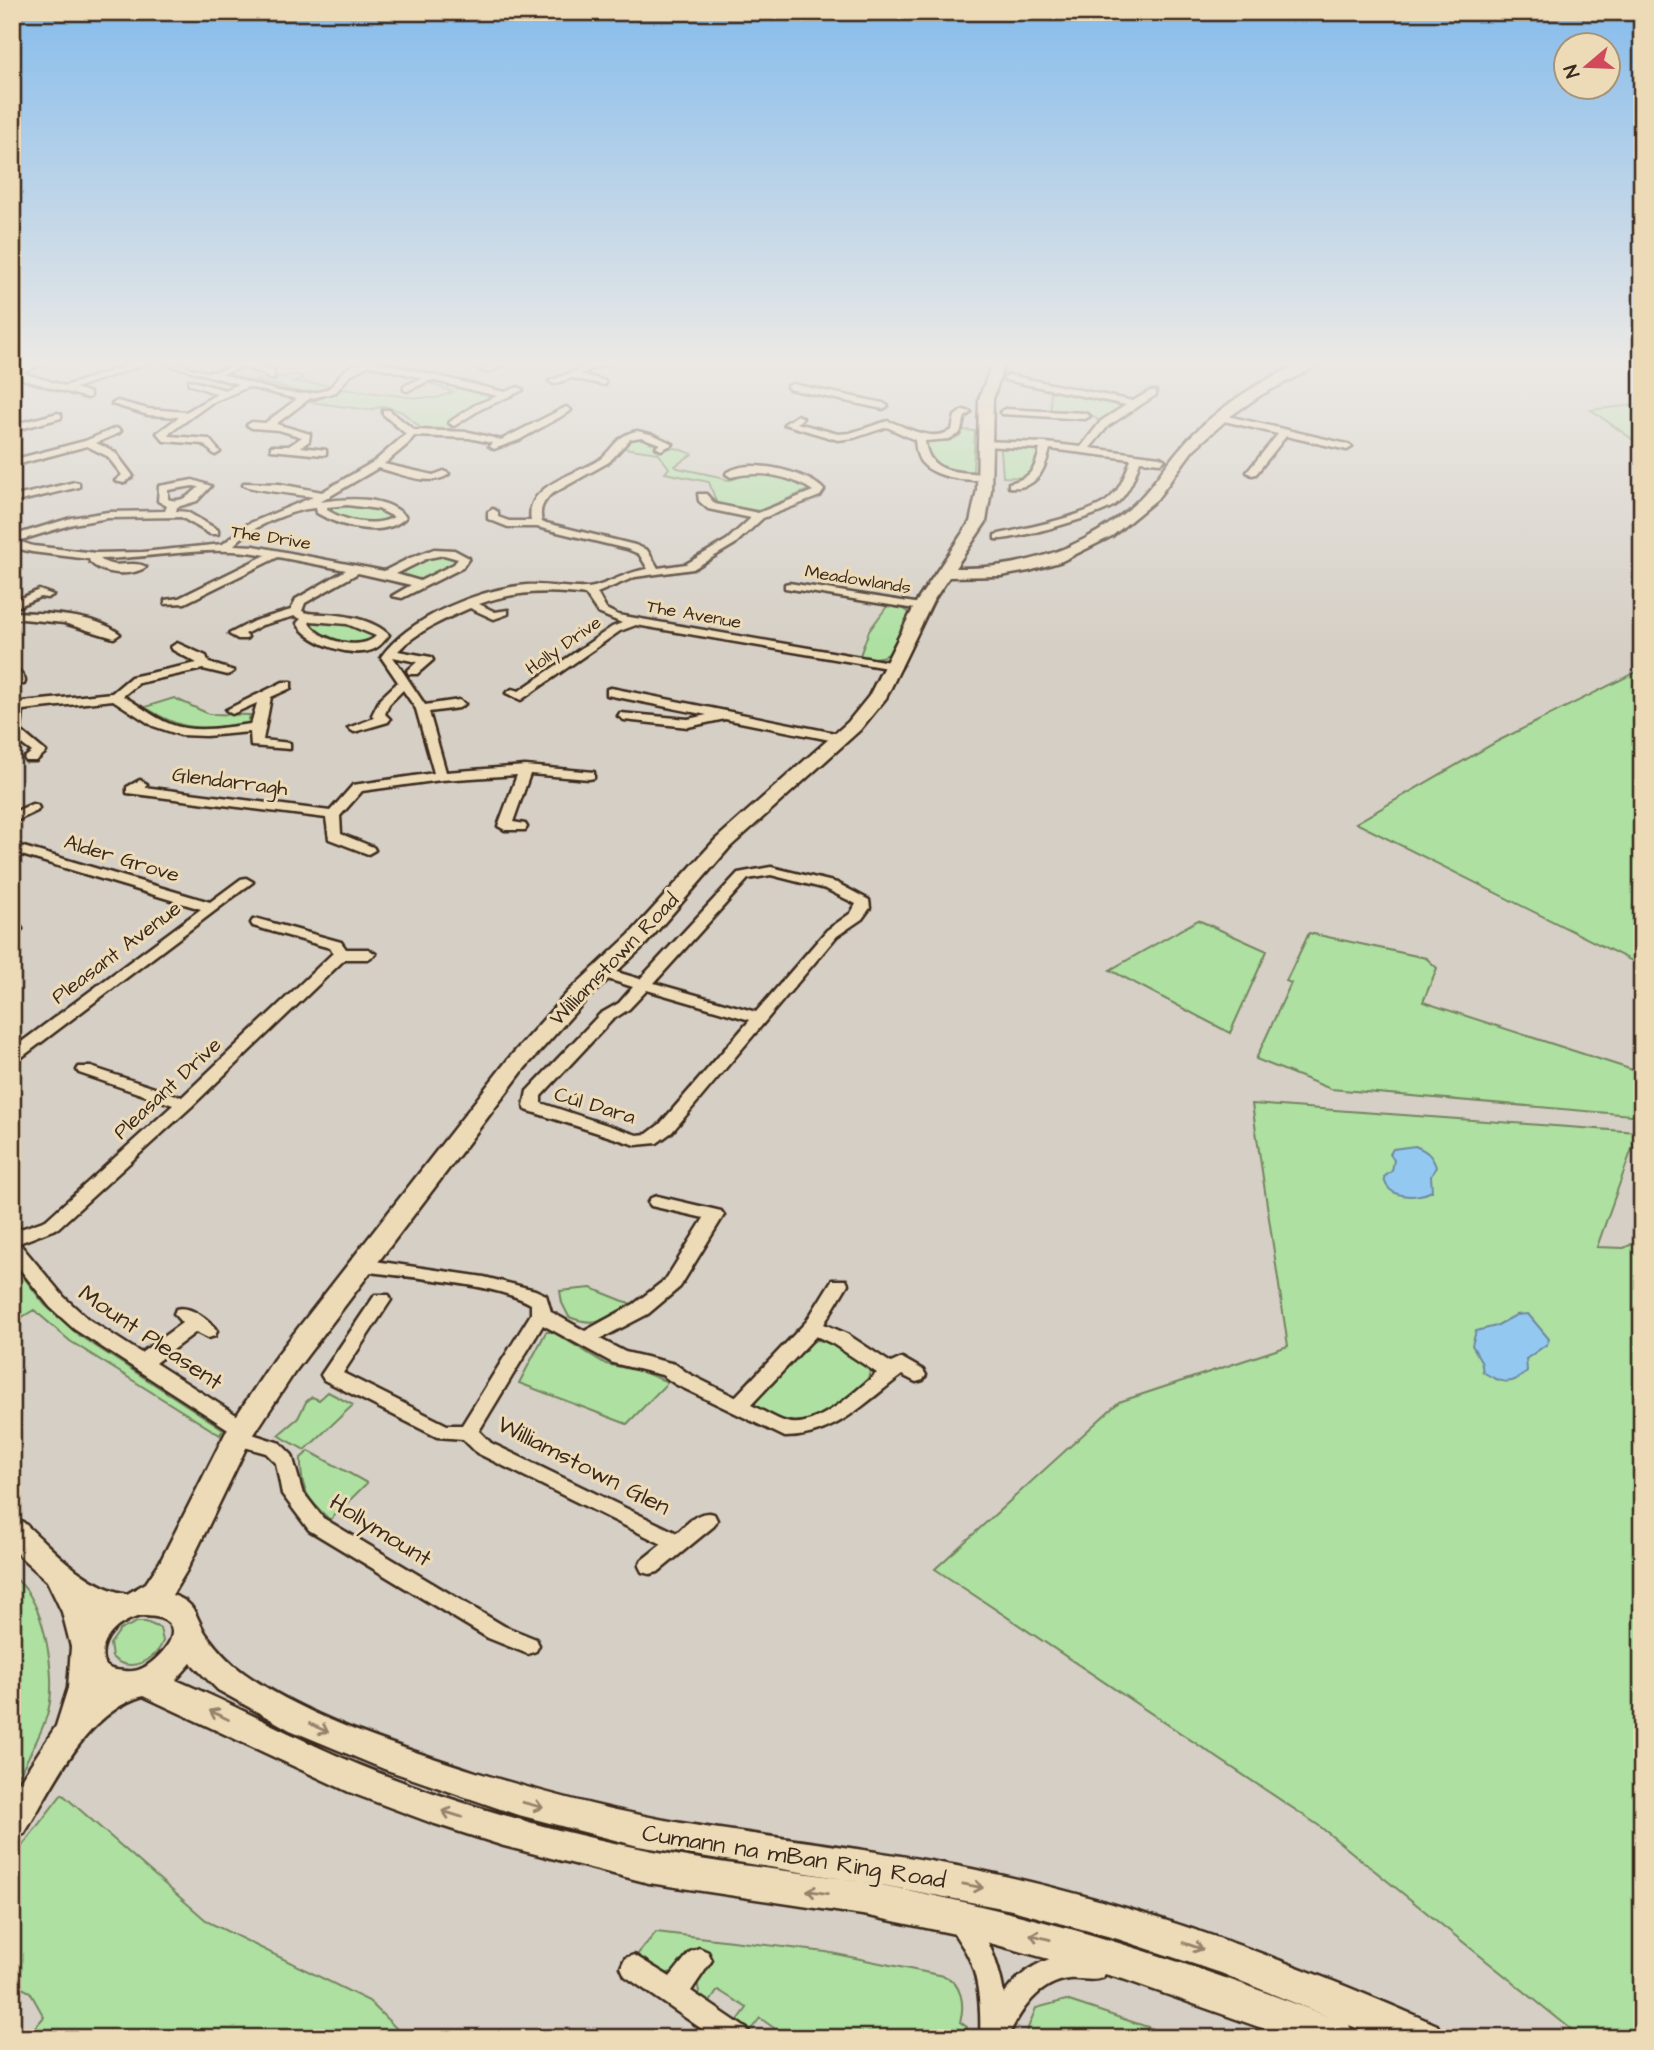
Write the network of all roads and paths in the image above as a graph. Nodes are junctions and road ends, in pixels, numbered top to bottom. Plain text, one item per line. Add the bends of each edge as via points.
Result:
1 (36, 457) edge
2 (113, 457) edge
3 (389, 457) edge
4 (608, 457) edge
5 (924, 457) edge
6 (984, 457) edge
7 (1042, 457) edge
8 (1126, 457) edge
9 (1182, 457) edge
10 (1264, 457) edge
11 (1136, 458) junction
12 (1160, 460) dead end
13 (12, 463) edge
14 (377, 465) junction
15 (1252, 472) dead end
16 (444, 474) dead end
17 (732, 474) dead end
18 (984, 477) junction
19 (120, 481) dead end
20 (75, 485) dead end
21 (248, 485) dead end
22 (1013, 485) dead end
23 (702, 496) dead end
24 (12, 500) edge
25 (321, 501) junction
26 (493, 512) dead end
27 (759, 516) junction
28 (537, 524) junction
29 (214, 532) dead end
30 (999, 537) dead end
31 (12, 542) edge
32 (227, 547) junction
33 (276, 554) junction
34 (96, 556) junction
35 (357, 569) junction
36 (133, 570) dead end
37 (655, 571) junction
38 (943, 572) junction
39 (386, 575) junction
40 (422, 585) junction
41 (789, 586) dead end
42 (590, 592) junction
43 (47, 595) dead end
44 (398, 596) dead end
45 (468, 602) junction
46 (177, 603) dead end
47 (12, 606) edge
48 (921, 607) junction
49 (296, 612) junction
50 (504, 612) dead end
51 (12, 615) edge
52 (308, 618) junction
53 (636, 621) junction
54 (114, 634) dead end
55 (242, 637) dead end
56 (177, 647) dead end
57 (390, 653) junction
58 (203, 665) junction
59 (895, 667) junction
60 (228, 671) dead end
61 (413, 671) dead end
62 (403, 684) junction
63 (287, 685) dead end
64 (611, 692) dead end
65 (512, 693) dead end
66 (115, 696) junction
67 (265, 696) junction
68 (459, 704) dead end
69 (15, 708) edge
70 (422, 709) junction
71 (232, 710) dead end
72 (723, 715) junction
73 (624, 716) dead end
74 (257, 727) junction
75 (354, 728) dead end
76 (840, 738) junction
77 (285, 746) dead end
78 (31, 758) dead end
79 (603, 766) dead end
80 (525, 770) junction
81 (441, 776) junction
82 (140, 784) dead end
83 (32, 808) dead end
84 (333, 815) junction
85 (12, 819) edge
86 (520, 827) dead end
87 (20, 850) dead end
88 (368, 850) dead end
89 (246, 882) dead end
90 (212, 907) junction
91 (258, 923) dead end
92 (341, 954) junction
93 (368, 954) dead end
94 (603, 973) junction
95 (644, 985) junction
96 (760, 1018) junction
97 (12, 1057) edge
98 (85, 1070) dead end
99 (185, 1103) junction
100 (657, 1202) dead end
101 (12, 1239) edge
102 (12, 1246) edge
103 (361, 1265) junction
104 (839, 1284) dead end
105 (382, 1300) dead end
106 (540, 1315) junction
107 (196, 1322) dead end
108 (813, 1327) junction
109 (587, 1338) junction
110 (140, 1364) junction
111 (891, 1373) junction
112 (916, 1375) dead end
113 (738, 1406) junction
114 (468, 1432) junction
115 (239, 1433) junction
116 (707, 1520) dead end
117 (12, 1530) edge
118 (680, 1543) junction
119 (180, 1554) junction
120 (650, 1566) dead end
121 (55, 1569) junction
122 (133, 1605) junction
123 (185, 1623) junction
124 (528, 1645) dead end
125 (85, 1651) junction
126 (139, 1683) junction
127 (61, 1747) junction
128 (12, 1823) edge
129 (956, 1917) junction
130 (699, 1960) dead end
131 (634, 1967) dead end
132 (673, 1994) junction
133 (1273, 2012) junction
134 (738, 2038) edge
135 (1336, 2038) edge
136 (1424, 2038) edge

1 - 13 street
2 - 19 street via 128,476
3 - 14 street
4 - 28 street via 537,502 533,516
5 - 18 street via 948,472
6 - 18 street, Williamstown Road
7 - 22 street via 1034,480
8 - 11 street
9 - 38 street via 1142,506 1099,540 1014,570
10 - 15 street
11 - 12 street
11 - 30 street via 1119,498 1103,509
14 - 16 street via 434,478
14 - 25 street
17 - 27 street via 757,470 810,482 819,490
18 - 38 street, Williamstown Road via 978,522
20 - 24 street
21 - 25 street via 279,486
23 - 27 street via 712,507
25 - 25 street via 354,503 401,517 392,524 368,525 329,516 321,511
25 - 32 street via 239,533
26 - 28 street via 493,519 508,524
27 - 37 street via 699,563
28 - 37 street via 631,547 643,552
29 - 31 street via 171,509 90,517
31 - 34 street, The Drive via 32,549
32 - 33 street, The Drive
32 - 34 street, The Drive
33 - 35 street, The Drive
33 - 46 street
34 - 36 street, The Drive via 100,566
35 - 39 street, The Drive
35 - 49 street via 300,601
37 - 42 street via 624,577
38 - 48 street, Williamstown Road
39 - 40 street, The Drive
39 - 40 street via 433,553 449,552 464,558
40 - 44 street
41 - 48 street, Meadowlands
42 - 45 street via 539,587 498,592
42 - 53 street, The Avenue via 602,611
43 - 47 street via 39,593
45 - 50 street via 495,615
45 - 57 street via 419,629
48 - 59 street, Williamstown Road
49 - 52 street
49 - 55 street via 235,634
51 - 54 street via 88,622
52 - 52 street via 336,617 383,635 379,642 362,648 342,647 307,632 303,623
53 - 59 street, The Avenue
53 - 65 street, Holly Drive via 616,629 521,696
56 - 58 street via 202,659
57 - 61 street via 427,660
57 - 62 street via 387,657
58 - 60 street
58 - 66 street via 135,680
59 - 76 street, Williamstown Road via 874,704
62 - 70 street
62 - 75 street via 384,702 378,715 384,719
63 - 67 street
64 - 72 street
66 - 69 street
66 - 74 street via 159,724 181,730 200,733
67 - 71 street
67 - 74 street
68 - 70 street
69 - 78 street via 14,732 40,752
70 - 81 street
72 - 73 street via 688,723
72 - 76 street
74 - 77 street via 256,743
76 - 94 street, Williamstown Road via 730,836
79 - 80 street via 580,777
80 - 81 street
80 - 86 street via 505,826
81 - 84 street via 358,788
82 - 84 street, Glendarragh via 132,790
83 - 85 street
84 - 88 street via 334,836
87 - 90 street, Alder Grove
89 - 90 street, Pleasant Avenue
90 - 97 street, Pleasant Avenue
91 - 92 street via 336,945
92 - 93 street
92 - 99 street, Pleasant Drive
94 - 95 street
94 - 103 street, Williamstown Road via 517,1063
95 - 96 street
95 - 96 street, Cúl Dara via 743,876 771,871 834,887 864,903 861,914 832,933
95 - 96 street, Cúl Dara via 606,1017 533,1095 532,1106 636,1140 651,1139 666,1128
98 - 99 street
99 - 101 street, Pleasant Drive via 52,1224
100 - 109 street via 715,1215 673,1283 641,1309
102 - 110 street, Mount Pleasent via 69,1314
103 - 106 street via 529,1294 539,1300
103 - 115 street, Williamstown Road
104 - 108 street
105 - 114 street, Williamstown Glen via 331,1375 444,1432
106 - 109 street
106 - 114 street, Williamstown Glen
107 - 110 street
108 - 111 street
108 - 113 street
109 - 113 street via 620,1358 668,1369
110 - 115 street, Mount Pleasent
111 - 112 street via 902,1365
111 - 113 street via 810,1430 785,1430
114 - 118 street, Williamstown Glen via 484,1448
115 - 119 street, Williamstown Road
115 - 124 street, Hollymount via 273,1448 285,1460 292,1493 316,1524 496,1632
116 - 118 street
117 - 121 street
118 - 120 street
119 - 122 street, Williamstown Road via 165,1583
119 - 123 street, Williamstown Road via 176,1584
121 - 122 main road via 97,1601
121 - 125 street via 74,1601
122 - 123 street via 163,1605
122 - 125 street via 101,1622
123 - 126 street via 188,1642 177,1661 157,1677
123 -> 136 main road, Cumann na mBan Ring Road via 215,1669 258,1697 343,1738 501,1796 582,1819 677,1838 863,1866 1065,1907 1261,1970
125 - 126 street via 88,1668 105,1682
125 - 127 main road via 81,1701
126 - 127 street via 100,1702
129 -> 126 street, Cumann na mBan Ring Road via 615,1859 425,1806
127 - 128 street
133 -> 129 street, Cumann na mBan Ring Road via 1109,1956
129 - 133 street via 988,1972 993,2038 1010,2006 1030,1983 1047,1970 1063,1966 1082,1966 1205,2001
130 - 132 street
131 - 132 street
132 - 134 street
133 - 135 street, Cumann na mBan Ring Road

